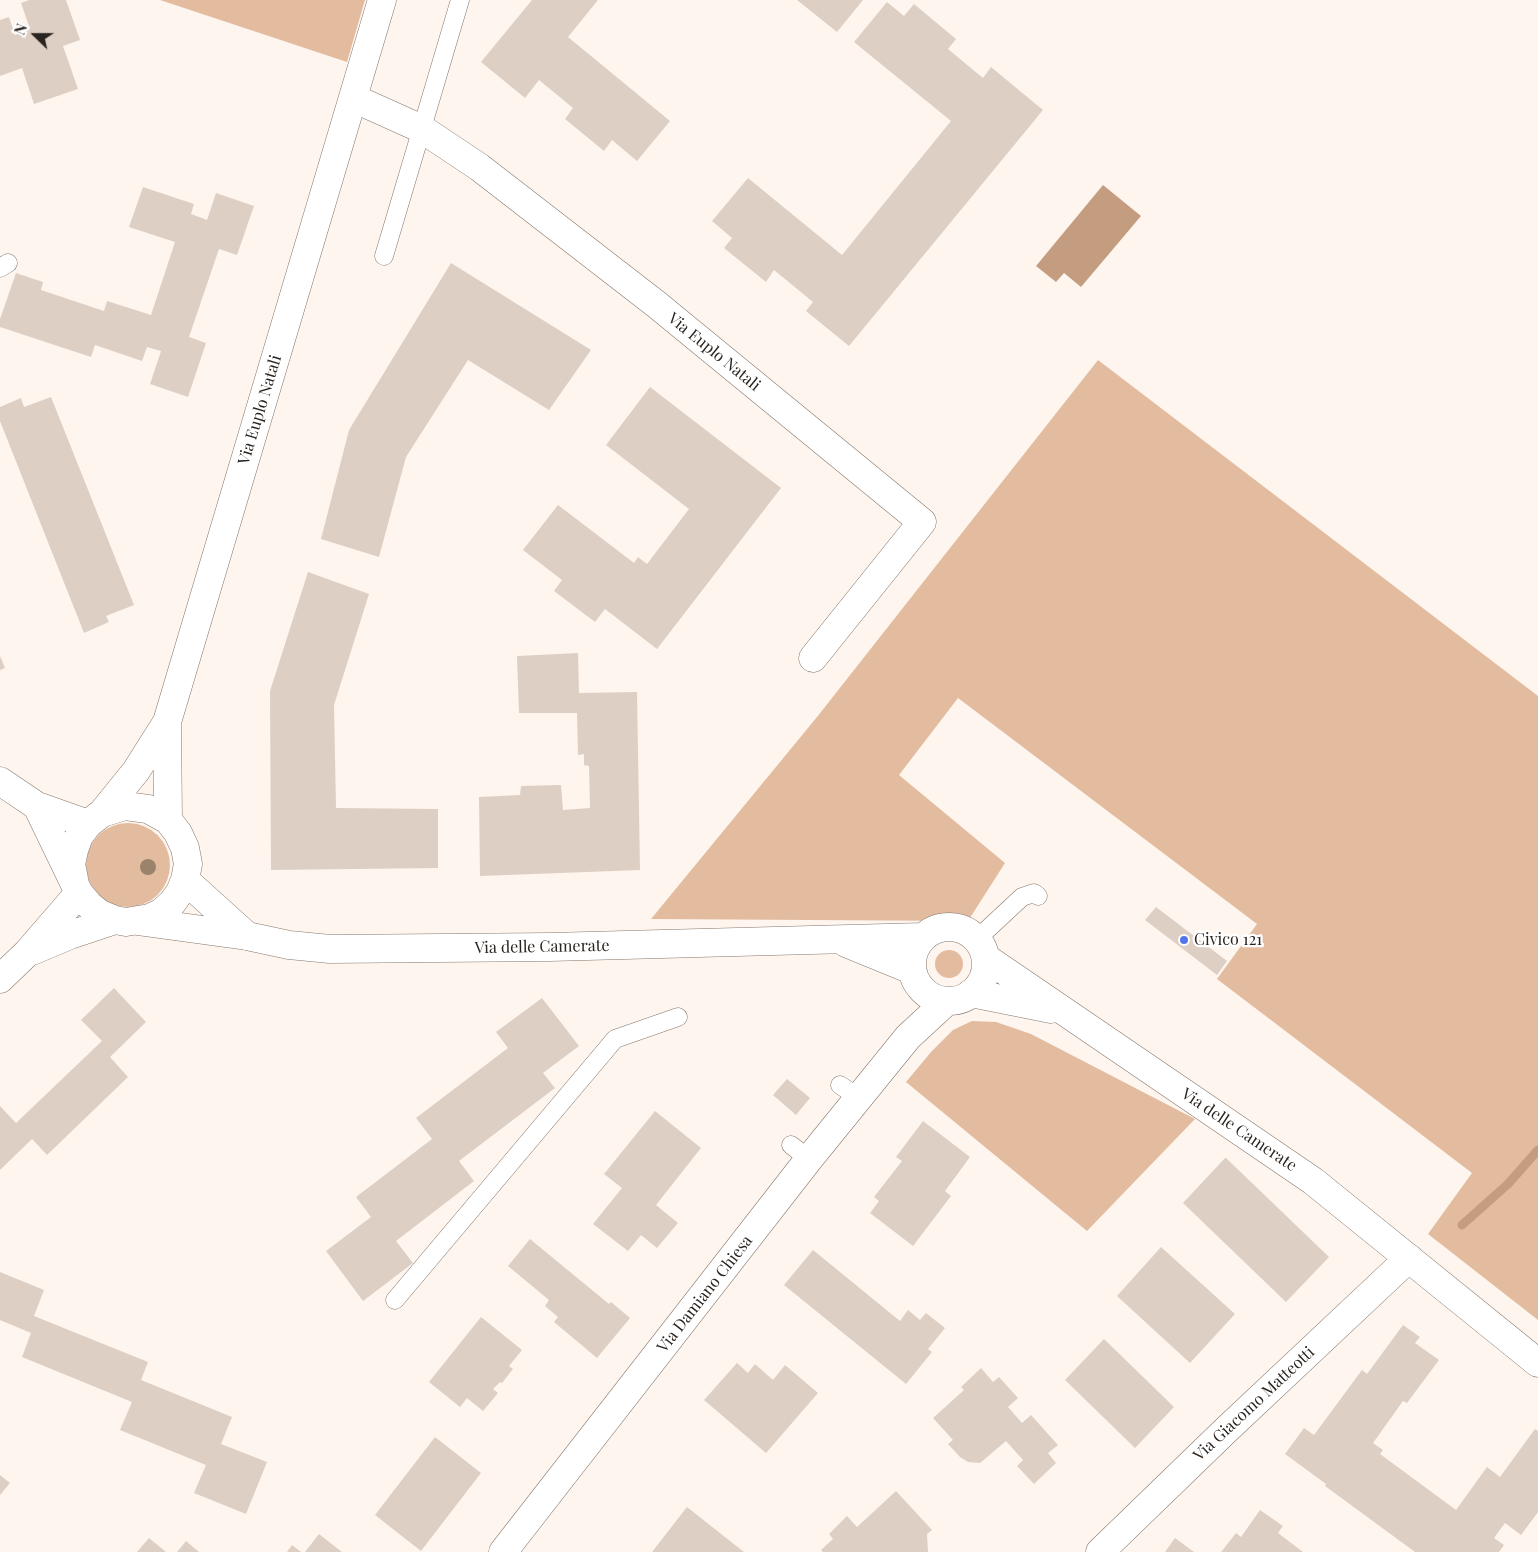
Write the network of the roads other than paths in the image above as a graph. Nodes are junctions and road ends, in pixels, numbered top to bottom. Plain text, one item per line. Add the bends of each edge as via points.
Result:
1 (382, 0) edge
2 (460, 0) edge
3 (353, 98) junction
4 (422, 129) junction
5 (384, 256) dead end
6 (813, 658) dead end
7 (167, 722) junction
8 (0, 781) edge
9 (37, 806) junction
10 (95, 819) junction
11 (168, 820) junction
12 (185, 880) junction
13 (76, 886) junction
14 (1038, 896) dead end
15 (126, 921) junction
16 (247, 936) junction
17 (922, 937) junction
18 (838, 939) junction
19 (981, 949) junction
20 (28, 952) junction
21 (0, 979) edge
22 (916, 979) junction
23 (959, 997) junction
24 (1062, 1011) junction
25 (678, 1017) dead end
26 (908, 1037) junction
27 (1409, 1258) junction
28 (395, 1300) dead end
29 (1538, 1363) edge
30 (503, 1552) edge
31 (1100, 1552) edge

1 - 3 street, Via Euplo Natali
2 - 4 lane
3 - 4 street, Via Euplo Natali
3 - 7 street, Via Euplo Natali
4 - 5 lane
4 - 6 street, Via Euplo Natali via 479,167 648,298 922,522
7 - 10 street, Via Euplo Natali via 136,771
7 - 11 street, Via Euplo Natali
8 - 9 street, Via delle Camerate
9 - 10 street, Via delle Camerate
9 - 13 street, Via delle Camerate
10 - 11 street via 125,806 148,809
10 - 13 street via 79,836 74,850 72,864
11 - 12 street via 185,848 188,864
12 - 15 street via 180,892 162,912 150,918
12 - 16 street
13 - 15 street, Via delle Camerate via 100,914
13 - 20 street
14 - 19 lane via 1034,893 1022,897
15 - 16 street, Via delle Camerate
15 - 20 street via 70,935
16 - 18 street, Via delle Camerate via 330,949
17 - 18 street, Via delle Camerate
17 - 19 street, Via delle Camerate via 935,929 950,926 964,930
17 - 22 street via 913,953
18 - 22 street, Via delle Camerate
19 - 23 street via 985,972 980,984
19 - 24 street, Via delle Camerate
20 - 21 street
22 - 23 street, Via delle Camerate via 935,999
22 - 26 street, Via Damiano Chiesa
23 - 24 street, Via delle Camerate
23 - 26 street, Via Damiano Chiesa
24 - 27 street, Via delle Camerate via 1313,1180
25 - 28 lane via 615,1039
26 - 30 street, Via Damiano Chiesa via 849,1092 800,1152
27 - 29 street, Via delle Camerate
27 - 31 street, Via Giacomo Matteotti

